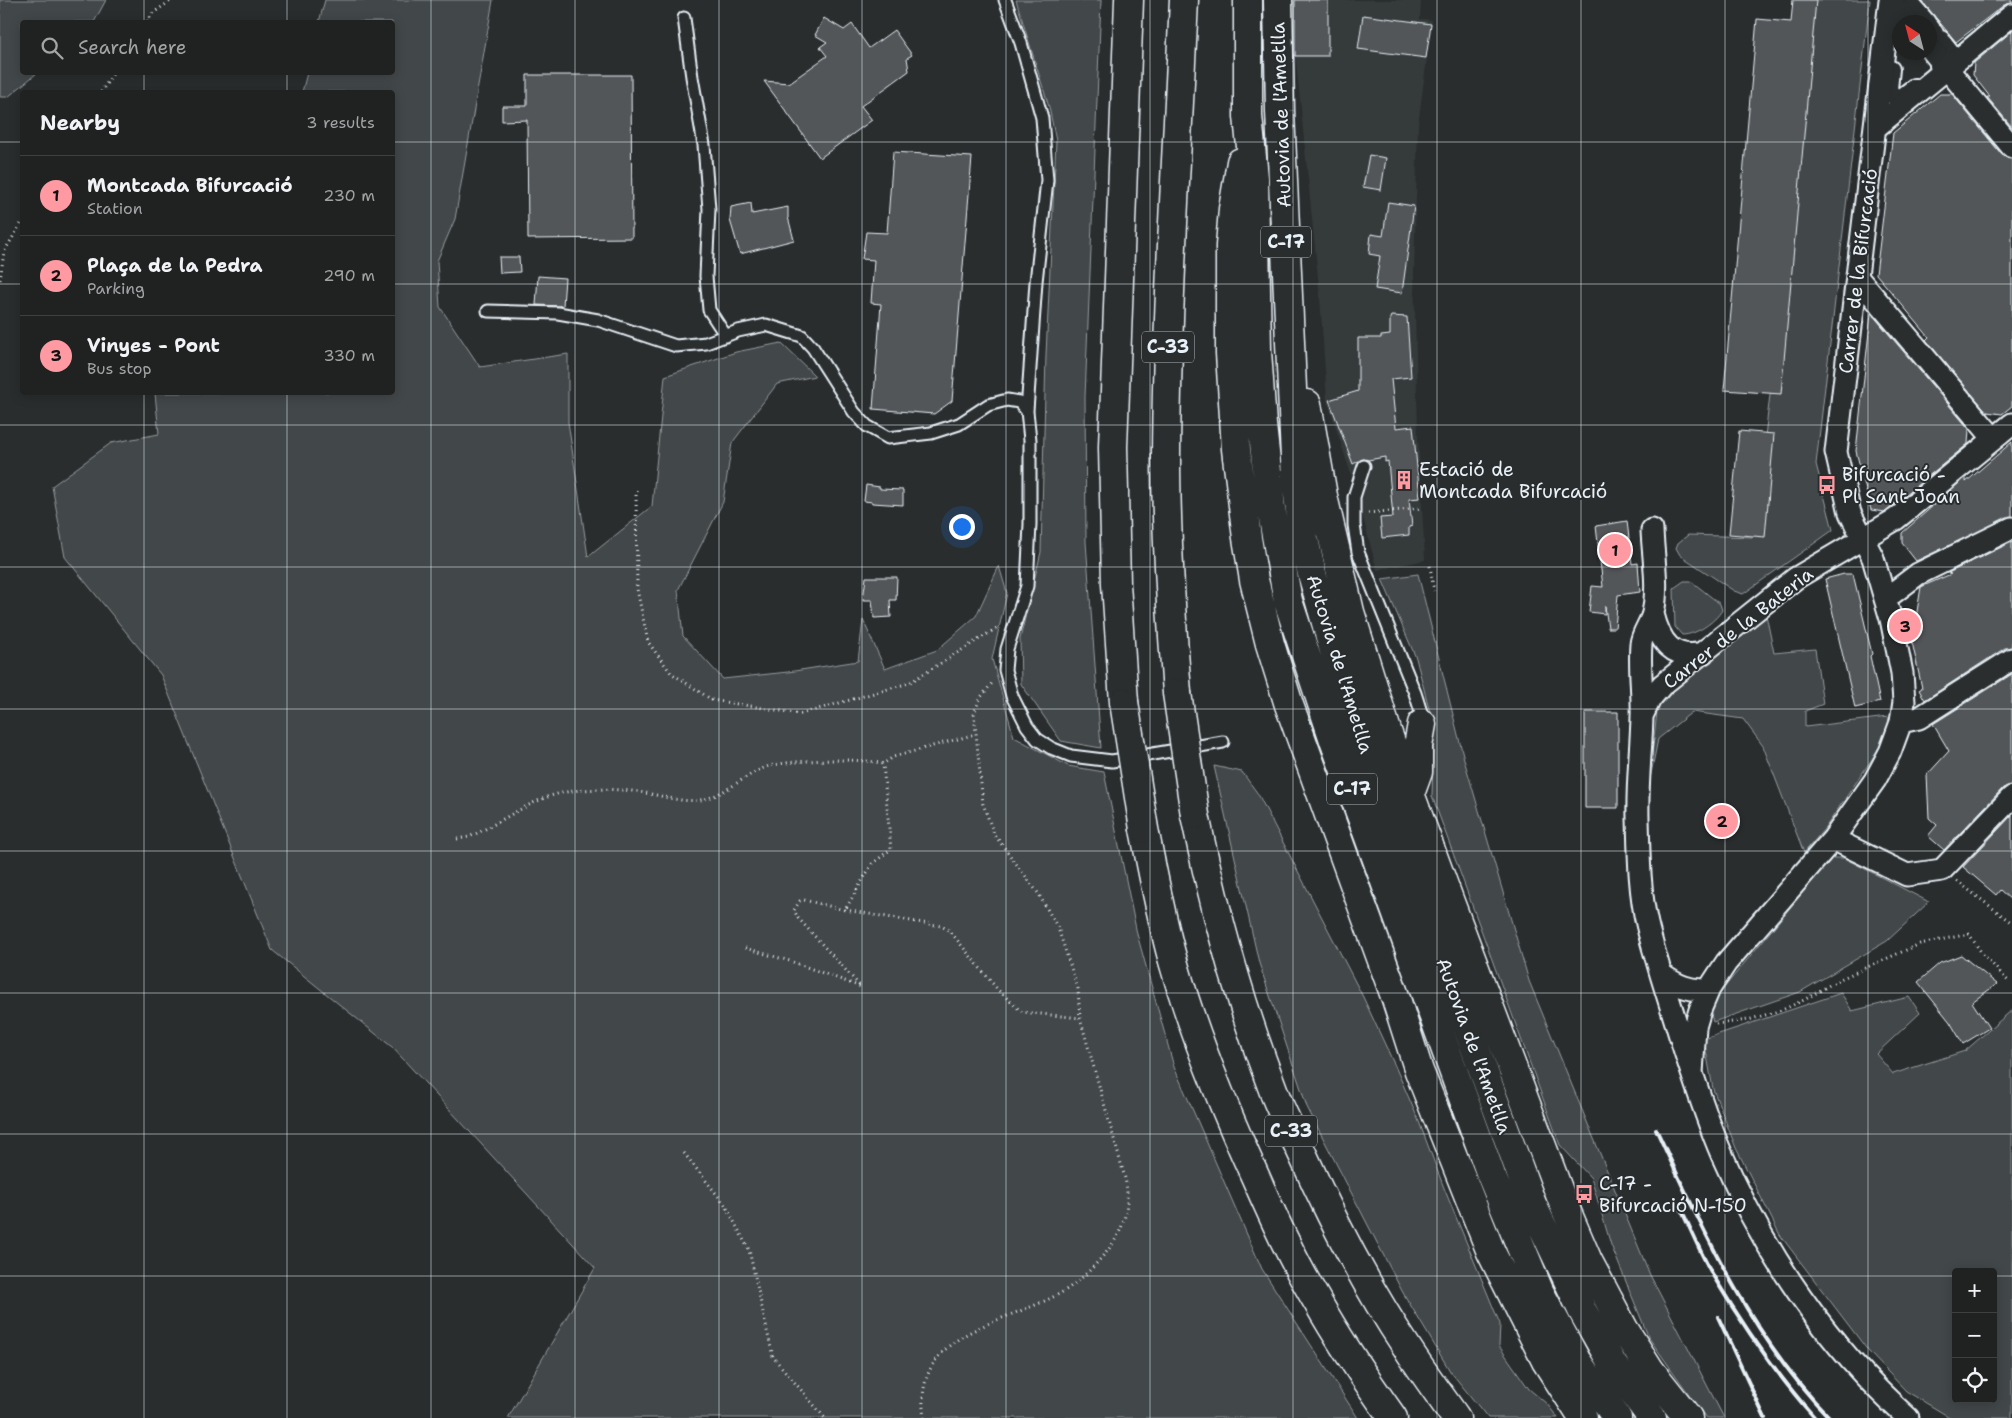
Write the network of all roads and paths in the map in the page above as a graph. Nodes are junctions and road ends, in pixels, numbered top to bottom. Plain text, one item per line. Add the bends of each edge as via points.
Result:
1 (172, 0) edge
2 (1005, 0) edge
3 (1129, 0) edge
4 (1184, 0) edge
5 (1248, 0) edge
6 (1278, 0) edge
7 (1898, 5) edge
8 (1921, 15) edge
9 (2012, 15) edge
10 (684, 18) dead end
11 (149, 20) edge
12 (1937, 39) edge
13 (1939, 60) edge
14 (112, 75) edge
15 (102, 90) edge
16 (1248, 116) junction
17 (1875, 128) junction
18 (2012, 147) edge
19 (20, 225) edge
20 (1857, 276) junction
21 (0, 280) edge
22 (488, 311) dead end
23 (726, 336) junction
24 (1292, 373) junction
25 (1027, 411) junction
26 (2012, 424) edge
27 (1994, 439) junction
28 (1364, 466) dead end
29 (636, 490) dead end
30 (1422, 508) dead end
31 (1353, 514) junction
32 (2012, 528) edge
33 (1652, 530) dead end
34 (1864, 539) junction
35 (1430, 566) dead end
36 (1434, 591) dead end
37 (1885, 599) junction
38 (1653, 614) junction
39 (1018, 616) junction
40 (1703, 653) junction
41 (2012, 659) edge
42 (1005, 670) junction
43 (1642, 716) junction
44 (1902, 722) junction
45 (1422, 724) junction
46 (976, 734) junction
47 (1388, 734) junction
48 (1223, 742) dead end
49 (883, 764) junction
50 (1410, 794) junction
51 (2012, 797) edge
52 (457, 839) dead end
53 (1834, 839) junction
54 (1942, 870) junction
55 (845, 910) junction
56 (2012, 923) edge
57 (745, 948) dead end
58 (1661, 974) junction
59 (2010, 982) dead end
60 (1709, 989) junction
61 (1674, 1016) junction
62 (1080, 1018) junction
63 (1695, 1027) junction
64 (1692, 1072) junction
65 (684, 1153) dead end
66 (825, 1418) edge
67 (924, 1418) edge
68 (1393, 1418) edge
69 (1456, 1418) edge
70 (1583, 1418) edge
71 (1617, 1418) edge
72 (1652, 1418) edge
73 (1688, 1418) edge
74 (1908, 1418) edge

1 - 11 path
2 - 25 lane via 1042,118 1047,180
3 - 68 highway, C-33, bridge via 1113,447 1116,584 1124,702 1144,829 1173,961 1226,1114 1277,1226 1316,1301
4 - 69 highway, C-33, bridge via 1168,334 1168,581 1177,693 1207,878 1245,1011 1275,1096 1325,1204 1363,1274 1405,1345
5 - 16 highway, Autovia de l'Ametlla / C-17
6 - 24 highway, Autovia de l'Ametlla / C-17
7 - 8 street via 1909,1
7 - 13 street via 1891,94 1897,98 1904,95
7 - 17 street, Carrer de la Bifurcació
9 - 13 street
10 - 23 lane via 704,145 709,209 706,276 709,310
12 - 13 street via 1941,39 1952,53
13 - 17 street
13 - 18 street
14 - 15 path
16 - 70 highway via 1230,246 1230,353 1236,449 1247,538 1268,635 1289,705 1419,1071 1490,1252 1546,1361
16 - 71 highway, Autovia de l'Ametlla / C-17 via 1254,178 1257,351 1262,425 1271,508 1288,601 1335,743 1491,1175 1540,1294 1576,1360
17 - 20 street, Carrer de la Bifurcació
19 - 21 path via 4,252
20 - 27 street
20 - 34 street, Carrer de la Bifurcació via 1836,452 1850,513
22 - 23 lane via 558,313 598,320 676,346 706,343
23 - 25 lane via 766,326 802,336 854,412 867,426 888,438 931,433 959,424 988,405 1007,400 1019,402
24 - 47 highway via 1307,405 1323,496 1350,612
24 - 72 highway, Autovia de l'Ametlla / C-17 via 1296,481 1304,540 1349,703 1532,1204 1586,1318 1613,1365
25 - 39 lane via 1030,524 1027,586
26 - 27 street, Carrer de la Bateria
27 - 34 street, Carrer de la Bateria via 1896,519
28 - 31 lane via 1354,497
29 - 39 path via 637,590 648,642 671,673 712,700 800,714 909,683
30 - 31 path
31 - 45 lane via 1361,562 1415,693
32 - 37 street via 1918,574
33 - 38 street
34 - 37 street, Carrer de la Bifurcació
34 - 40 street, Carrer de la Bateria via 1796,578
35 - 36 path
37 - 44 street, Carrer de la Bifurcació via 1904,688
38 - 40 street via 1662,640 1671,649 1691,656
38 - 43 street via 1641,642
39 - 42 lane via 1007,649
40 - 43 street, Carrer de la Bateria via 1662,685
41 - 44 street via 1919,718
42 - 46 path via 986,689 977,704 974,713
42 - 48 lane via 1012,696 1027,726 1051,748 1071,756 1112,761
43 - 58 street via 1638,816 1640,871 1646,923
44 - 53 street, Carrer de la Bifurcació via 1875,780
45 - 47 highway via 1410,733
45 - 50 highway via 1418,772
46 - 49 path via 893,757
46 - 62 path via 983,804 988,820 1058,928 1078,989
47 - 50 highway
49 - 52 path via 827,760 778,764 705,799 687,801 643,793 573,791 536,801 476,834
49 - 55 path via 891,848 872,864
50 - 73 highway via 1588,1261 1650,1370
51 - 54 street
53 - 54 street via 1907,876
53 - 60 street, Carrer de la Bifurcació via 1726,963
54 - 56 path
55 - 57 path via 804,900 794,910 862,987
55 - 62 path via 941,926 949,930 998,990 1022,1012
58 - 60 street via 1675,984 1698,991
58 - 61 street
59 - 63 path via 1981,952 1969,934 1920,944 1840,979 1782,1010 1748,1020
60 - 63 street, Carrer de la Bifurcació
61 - 63 street
61 - 64 street
62 - 67 path via 1128,1190 1127,1214 1116,1240 1078,1282 1031,1308 976,1328 938,1356 927,1382
63 - 64 street, Carrer de la Bifurcació
64 - 74 street via 1712,1130 1758,1228 1829,1334
65 - 66 path via 726,1206 749,1250 774,1357

